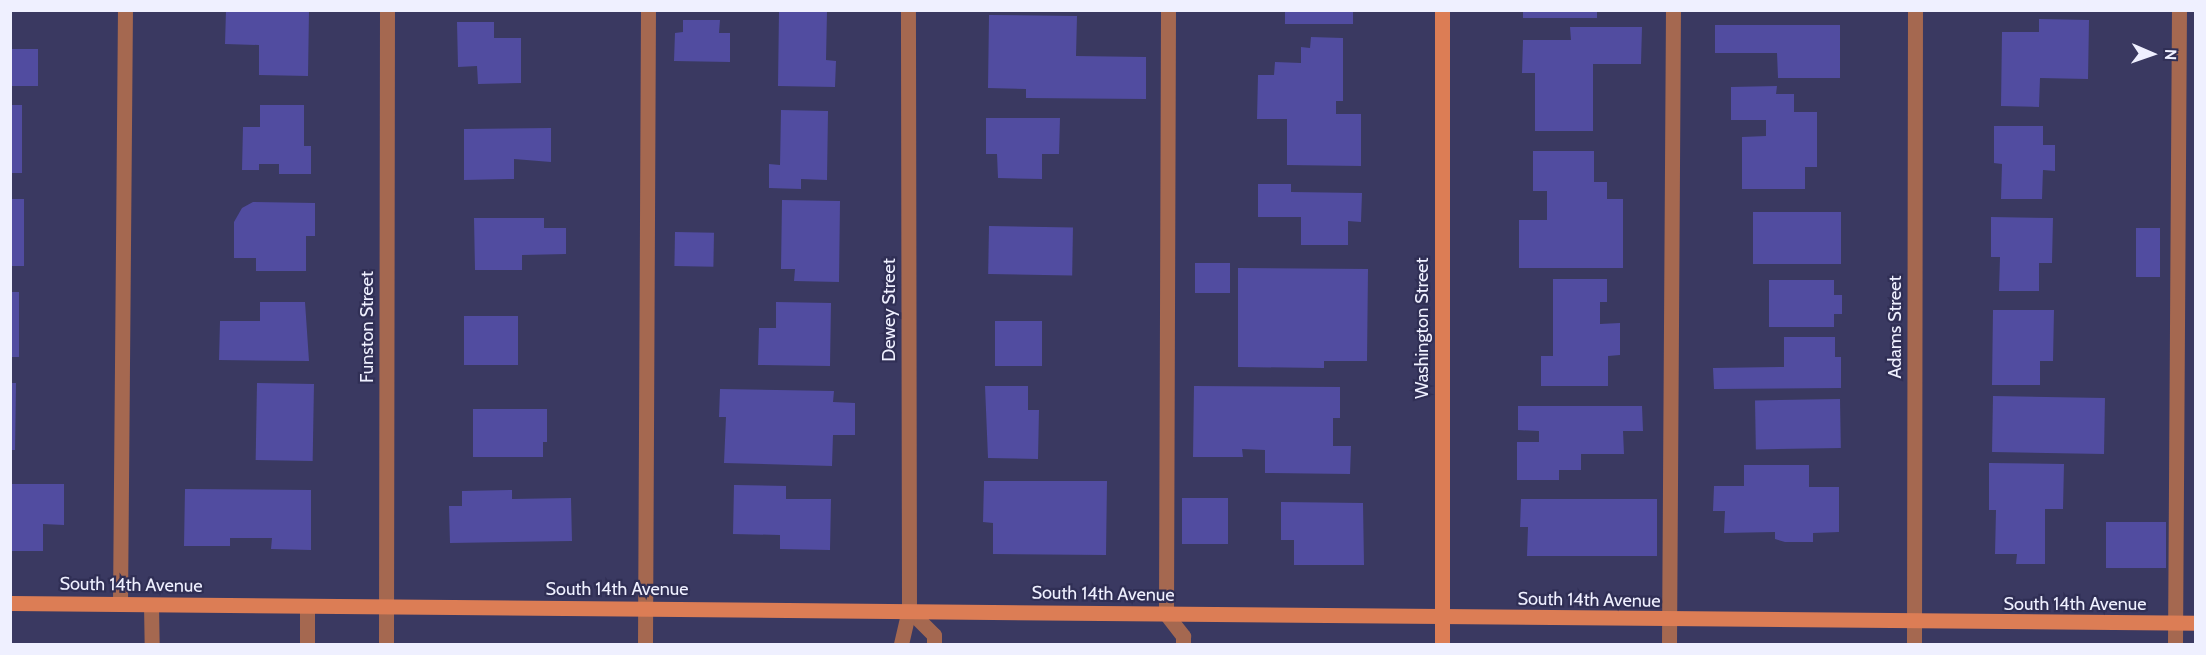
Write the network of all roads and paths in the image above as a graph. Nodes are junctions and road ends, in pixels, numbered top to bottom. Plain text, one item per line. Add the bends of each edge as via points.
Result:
1 (125, 10) edge
2 (387, 10) edge
3 (648, 10) edge
4 (908, 10) edge
5 (1168, 10) edge
6 (1442, 10) edge
7 (1673, 10) edge
8 (1915, 10) edge
9 (2179, 10) edge
10 (10, 603) edge
11 (120, 604) junction
12 (152, 605) junction
13 (307, 606) junction
14 (386, 607) junction
15 (645, 609) junction
16 (909, 610) junction
17 (1166, 614) junction
18 (1442, 618) junction
19 (1669, 620) junction
20 (1914, 623) junction
21 (2175, 623) junction
22 (2196, 623) edge
23 (152, 645) edge
24 (307, 645) edge
25 (386, 645) edge
26 (645, 645) edge
27 (901, 645) edge
28 (934, 645) edge
29 (1183, 645) edge
30 (1442, 645) edge
31 (1669, 645) edge
32 (1914, 645) edge
33 (2175, 645) edge

1 - 11 street
2 - 14 street, Funston Street
3 - 15 street
4 - 16 street, Dewey Street
5 - 17 street
6 - 18 street, Washington Street
7 - 19 street
8 - 20 street, Adams Street
9 - 21 street
10 - 11 street, South 14th Avenue
11 - 12 street, South 14th Avenue
12 - 13 street, South 14th Avenue
12 - 23 street
13 - 14 street, South 14th Avenue
13 - 24 street
14 - 15 street, South 14th Avenue
14 - 25 street, Funston Street
15 - 16 street, South 14th Avenue
15 - 26 street
16 - 17 street, South 14th Avenue
16 - 27 street, Dewey Street
16 - 28 street via 934,634
17 - 18 street, South 14th Avenue
17 - 29 street via 1183,636
18 - 19 street, South 14th Avenue
18 - 30 street, Washington Street
19 - 20 street, South 14th Avenue
19 - 31 street
20 - 21 street, South 14th Avenue
20 - 32 street, Adams Street
21 - 22 street, South 14th Avenue
21 - 33 street

